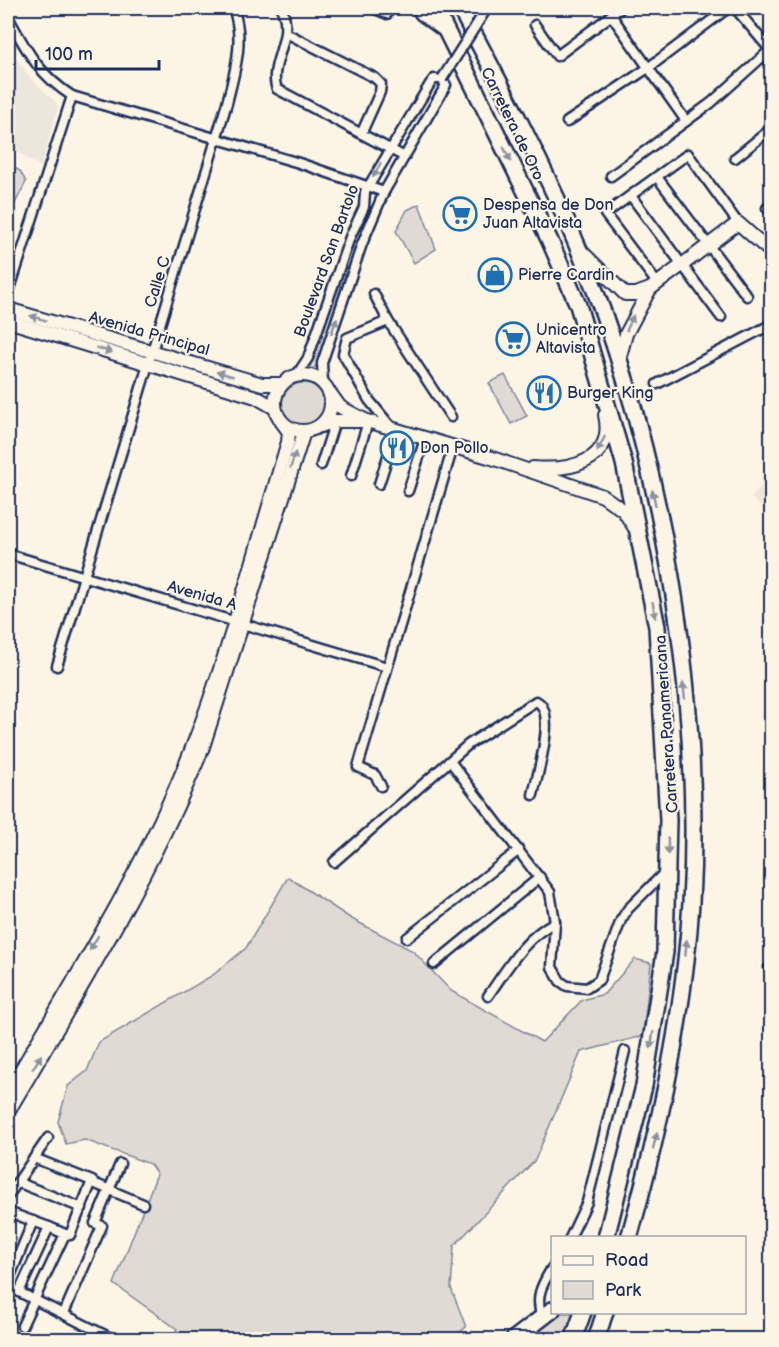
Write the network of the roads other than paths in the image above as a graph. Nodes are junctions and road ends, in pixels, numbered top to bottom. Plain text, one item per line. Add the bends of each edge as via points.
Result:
1 (233, 8) edge
2 (373, 8) edge
3 (420, 8) edge
4 (435, 8) edge
5 (460, 8) edge
6 (487, 8) edge
7 (621, 8) edge
8 (728, 8) edge
9 (735, 8) edge
10 (285, 9) edge
11 (387, 14) dead end
12 (611, 15) junction
13 (8, 16) edge
14 (535, 25) dead end
15 (447, 30) junction
16 (286, 33) junction
17 (771, 51) edge
18 (488, 61) junction
19 (648, 68) junction
20 (441, 78) junction
21 (472, 83) junction
22 (72, 96) junction
23 (514, 111) junction
24 (686, 121) junction
25 (491, 122) junction
26 (567, 122) dead end
27 (771, 128) edge
28 (362, 132) junction
29 (216, 139) junction
30 (390, 148) junction
31 (403, 156) junction
32 (735, 158) dead end
33 (611, 176) dead end
34 (657, 177) junction
35 (368, 187) junction
36 (384, 192) junction
37 (631, 196) junction
38 (358, 218) junction
39 (738, 223) junction
40 (370, 224) junction
41 (707, 245) junction
42 (579, 250) junction
43 (771, 253) edge
44 (681, 265) junction
45 (653, 286) junction
46 (571, 290) joint
47 (374, 294) dead end
48 (8, 295) edge
49 (747, 296) dead end
50 (8, 309) edge
51 (721, 317) dead end
52 (8, 321) edge
53 (388, 321) junction
54 (771, 324) edge
55 (585, 326) junction
56 (150, 359) junction
57 (618, 362) junction
58 (296, 376) junction
59 (282, 384) junction
60 (657, 384) dead end
61 (327, 388) junction
62 (369, 400) junction
63 (275, 408) junction
64 (451, 417) dead end
65 (281, 421) junction
66 (335, 421) junction
67 (370, 422) junction
68 (318, 428) junction
69 (394, 430) junction
70 (304, 432) junction
71 (425, 439) junction
72 (453, 447) junction
73 (321, 465) dead end
74 (521, 467) junction
75 (351, 476) dead end
76 (379, 484) dead end
77 (408, 491) dead end
78 (8, 554) edge
79 (648, 571) junction
80 (84, 577) junction
81 (238, 622) junction
82 (57, 666) dead end
83 (387, 667) junction
84 (688, 721) junction
85 (664, 726) junction
86 (450, 761) junction
87 (691, 763) junction
88 (667, 767) junction
89 (381, 786) dead end
90 (533, 795) dead end
91 (519, 850) junction
92 (334, 862) dead end
93 (669, 869) junction
94 (540, 877) junction
95 (555, 922) junction
96 (407, 938) dead end
97 (434, 964) dead end
98 (488, 996) dead end
99 (625, 1052) dead end
100 (8, 1092) edge
101 (8, 1112) edge
102 (48, 1138) dead end
103 (34, 1158) junction
104 (120, 1164) dead end
105 (645, 1176) junction
106 (622, 1179) junction
107 (17, 1182) junction
108 (91, 1182) junction
109 (110, 1190) junction
110 (8, 1196) edge
111 (143, 1204) dead end
112 (82, 1208) junction
113 (8, 1212) edge
114 (33, 1221) junction
115 (48, 1227) junction
116 (65, 1234) junction
117 (571, 1236) edge
118 (601, 1236) edge
119 (607, 1236) edge
120 (630, 1236) edge
121 (551, 1270) edge
122 (8, 1281) edge
123 (34, 1299) junction
124 (64, 1313) junction
125 (547, 1314) edge
126 (582, 1314) edge
127 (604, 1314) edge
128 (22, 1326) dead end
129 (115, 1340) edge
130 (513, 1340) edge
131 (573, 1340) edge
132 (596, 1340) edge

1 - 29 street, Calle C via 240,36 238,61
2 - 11 street
3 - 15 highway
4 - 15 highway, Carretera de Oro
5 - 18 highway, Carretera de Oro
6 - 20 street, bridge
7 - 12 street
8 - 19 street
9 - 17 street
10 - 16 street
12 - 14 street via 557,56
12 - 19 street
13 - 22 street via 35,65
15 - 21 highway, Carretera de Oro
16 - 28 street via 276,74 277,89
16 - 28 street via 381,84
17 - 24 street
18 - 21 highway via 494,72 492,79 482,85
18 - 23 highway, Carretera de Oro
19 - 24 street
19 - 26 street
20 - 30 street, Boulevard San Bartolo via 430,84
20 - 31 street, Boulevard San Bartolo via 446,85
21 - 25 highway, Carretera de Oro
22 - 29 street
22 - 48 street
23 - 25 highway via 507,107 496,109
23 - 42 highway, Carretera de Oro
24 - 33 street
25 -> 46 highway, Carretera de Oro
27 - 32 street
28 - 30 street
29 - 35 street
29 - 56 street, Calle C
30 - 31 street
30 -> 35 street, Boulevard San Bartolo
31 - 36 street, Boulevard San Bartolo
34 - 37 street
34 - 39 street via 688,154
34 - 41 street
35 - 36 street
35 - 38 street, Boulevard San Bartolo
36 - 40 street, Boulevard San Bartolo
37 - 44 street
37 - 45 street via 605,214
38 - 40 street
38 - 58 street, Boulevard San Bartolo via 308,358
39 - 41 main road
39 - 43 main road
61 -> 40 street, Boulevard San Bartolo via 322,363
41 - 44 main road
41 - 49 street
42 - 45 main road via 625,294 636,294
42 - 57 highway, Carretera Panamericana
44 - 45 main road
44 - 51 street
57 -> 45 main road via 626,334
46 - 55 highway, Carretera Panamericana
47 - 53 street
56 -> 50 main road, Avenida Principal
52 -> 56 main road, Avenida Principal
53 - 62 street via 347,338 343,354
53 - 64 street
54 - 60 street
55 -> 74 main road via 607,424 602,445 578,466
55 - 79 highway, Carretera Panamericana via 624,463
59 -> 56 main road, Avenida Principal via 262,384
56 - 63 main road, Avenida Principal via 256,397
56 - 80 street, Calle C
84 -> 57 highway, Carretera Panamericana via 668,560 635,416
58 - 59 main road
58 - 61 main road via 311,376
59 - 63 main road
61 - 67 main road via 340,407
61 - 68 main road via 331,412
62 - 67 street
62 - 69 street
63 - 65 main road
65 - 70 main road
65 - 81 main road via 289,432 288,442
66 - 67 main road
66 - 68 main road
66 - 73 street
67 - 69 main road
67 - 75 street
68 - 70 main road
69 - 71 main road
69 - 76 street
81 -> 70 main road
71 - 72 main road
71 - 77 street
72 - 74 main road
72 - 83 street
74 - 79 main road via 615,502 635,529
78 - 80 street, Avenida A
79 -> 85 highway, Carretera Panamericana via 657,627
80 - 81 street, Avenida A
80 - 82 street, Calle C
81 - 83 street, Avenida A
81 -> 100 main road via 191,752 157,826
101 -> 81 main road via 118,921 178,806 202,750
83 - 89 street via 358,767 375,775
84 - 85 highway via 679,730
84 - 87 highway, Carretera Panamericana
85 - 88 highway, Carretera Panamericana
86 - 90 street via 489,729 538,701 547,714
86 - 91 street
86 - 92 street
87 - 88 highway via 676,759
105 -> 87 highway, Carretera Panamericana via 660,1119 682,993 691,903
88 -> 93 highway, Carretera Panamericana
91 - 94 street
91 - 96 street
93 - 95 street via 628,909 604,971 594,986 575,988 555,975 551,950
93 -> 106 highway, Carretera Panamericana via 659,1000 645,1086
94 - 95 street via 550,892
94 - 97 street
95 - 98 street via 539,930 518,953
99 - 117 street via 587,1202
102 - 103 street
103 - 107 street
103 - 108 street
104 - 109 street
105 - 106 highway
105 - 120 highway, Carretera Panamericana
106 - 118 highway
106 - 119 highway, Carretera Panamericana
107 - 110 street
107 - 112 street
108 - 109 street
108 - 112 street
109 - 111 street
109 - 124 street via 95,1223 102,1226
112 - 116 street via 70,1235
113 - 114 street
114 - 115 street
114 - 122 street
115 - 116 street
115 - 123 street via 19,1292
116 - 123 street
121 - 125 street via 537,1302
123 - 124 street
123 - 128 street
124 - 129 street
125 - 130 highway
126 - 131 highway
127 - 132 highway

